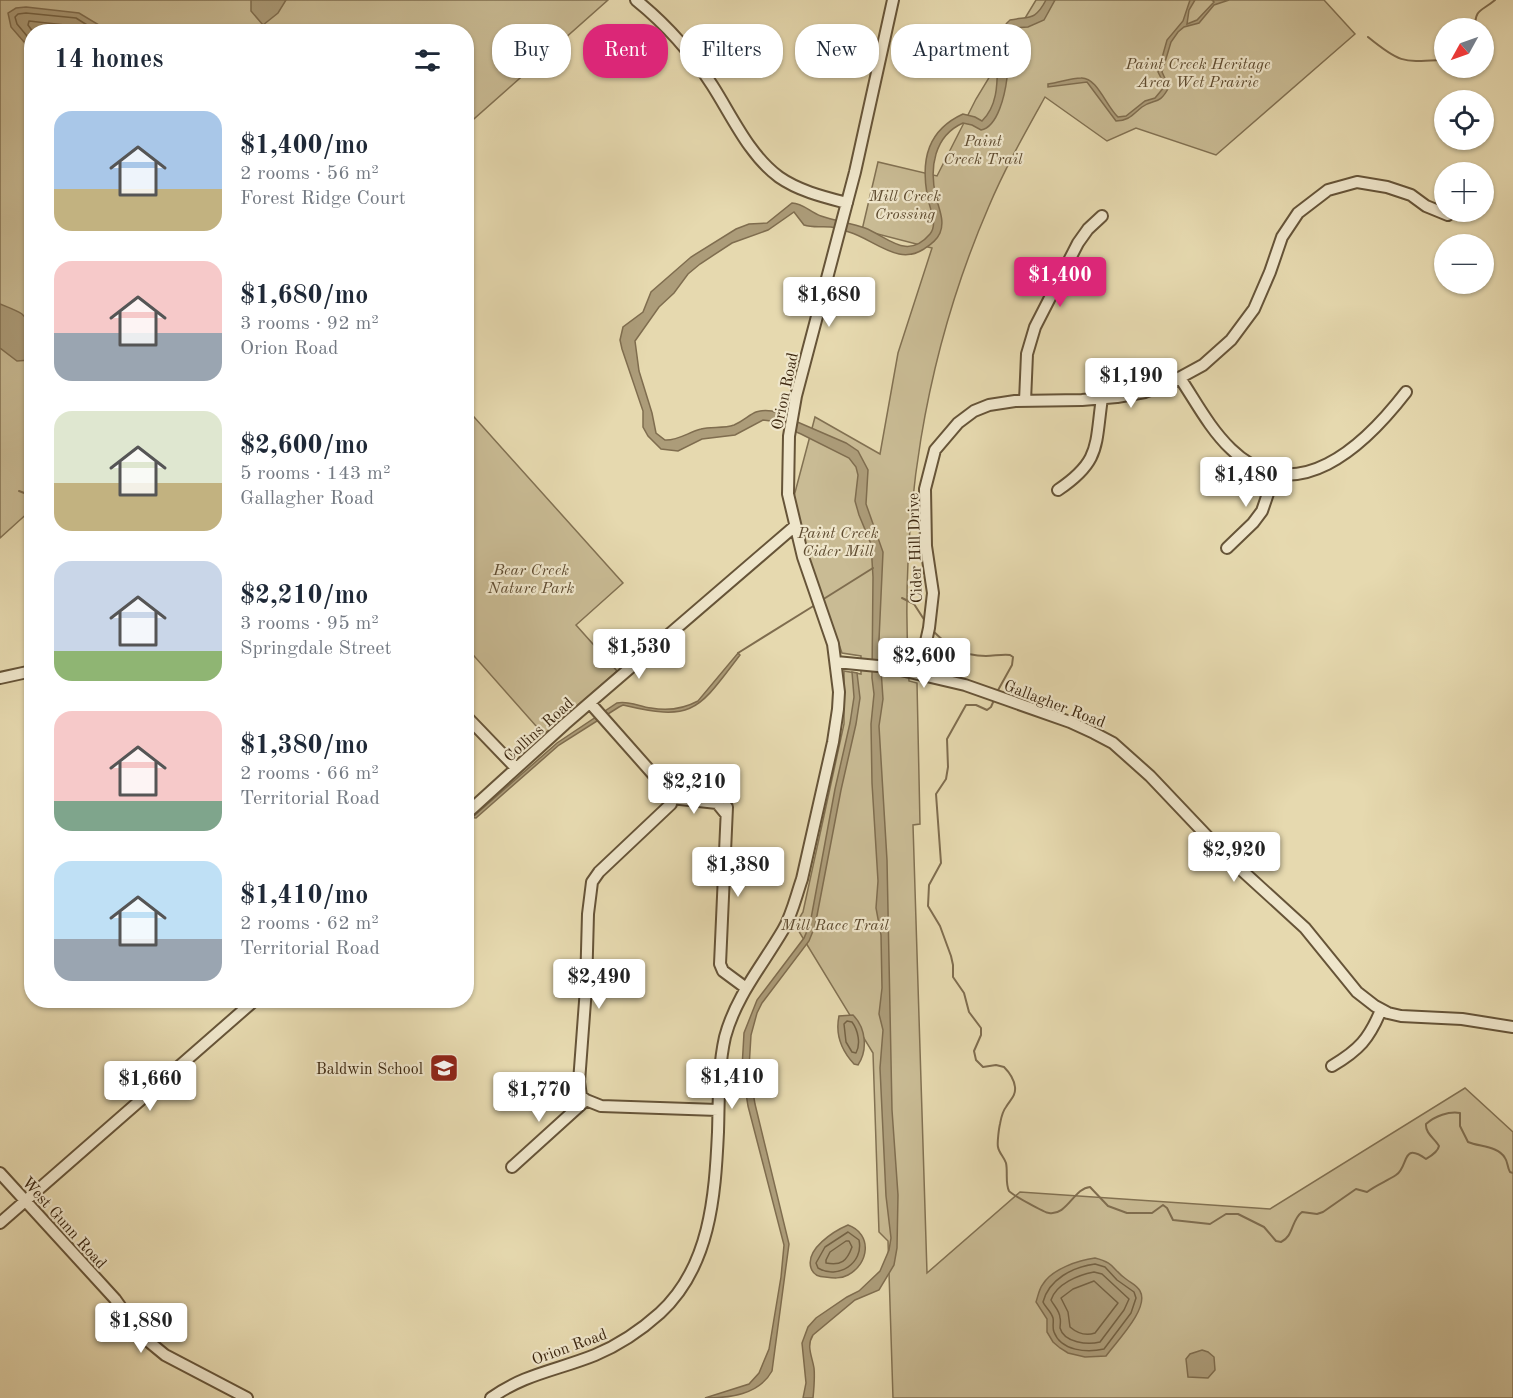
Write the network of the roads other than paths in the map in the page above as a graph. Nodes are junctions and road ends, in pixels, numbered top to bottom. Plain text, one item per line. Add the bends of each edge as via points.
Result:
1 (636, 0) edge
2 (893, 0) edge
3 (847, 203) junction
4 (1434, 209) edge
5 (1102, 216) dead end
6 (1180, 378) junction
7 (1406, 392) dead end
8 (1102, 398) junction
9 (1025, 401) junction
10 (1275, 473) junction
11 (1058, 490) dead end
12 (795, 526) junction
13 (1227, 548) dead end
14 (836, 662) junction
15 (24, 673) edge
16 (919, 673) junction
17 (0, 678) edge
18 (590, 703) junction
19 (474, 724) edge
20 (516, 768) junction
21 (671, 798) junction
22 (474, 807) edge
23 (746, 988) junction
24 (246, 1008) edge
25 (1381, 1010) junction
26 (1513, 1026) edge
27 (1332, 1066) dead end
28 (586, 1100) junction
29 (718, 1110) junction
30 (512, 1167) dead end
31 (0, 1173) edge
32 (25, 1201) junction
33 (0, 1223) edge
34 (247, 1398) edge
35 (491, 1398) edge

1 - 3 street via 659,18 692,55 768,168 794,187
2 - 3 street, Orion Road
3 - 12 street, Orion Road via 792,415 788,494
4 - 6 street, Cider Hill Drive via 1388,187 1357,182 1328,190 1298,213 1282,237 1257,302 1231,340 1203,366
5 - 9 street via 1078,243 1035,327 1027,354
6 - 8 street, Cider Hill Drive via 1145,392
6 - 10 street via 1232,451 1251,465
7 - 10 street via 1383,421 1337,460 1307,472
8 - 9 street, Cider Hill Drive
8 - 11 street via 1090,463
9 - 16 street, Cider Hill Drive via 988,405 974,411 935,450 924,516 933,593
10 - 13 street via 1262,511
12 - 14 street, Orion Road
12 - 18 street, Collins Road
14 - 16 street, Gallagher Road
14 - 23 street, Orion Road via 838,709 802,879 784,928
15 - 17 street
16 - 25 street, Gallagher Road via 1070,722 1113,743 1305,928 1357,992
18 - 20 street, Collins Road
18 - 21 street
19 - 20 street
20 - 22 street, Collins Road
21 - 23 street via 717,803 727,811 720,964 723,971
21 - 28 street via 670,804 592,882 579,1082 581,1096
23 - 29 street, Orion Road via 733,1010 725,1040
24 - 32 street
25 - 26 street, Gallagher Road via 1401,1016
25 - 27 street via 1363,1044
28 - 29 street via 601,1106
28 - 30 street
29 - 35 street, Orion Road via 709,1226 681,1288 639,1331 593,1356 535,1374
31 - 32 street, West Gunn Road
32 - 33 street
32 - 34 street, West Gunn Road via 148,1341 165,1355

